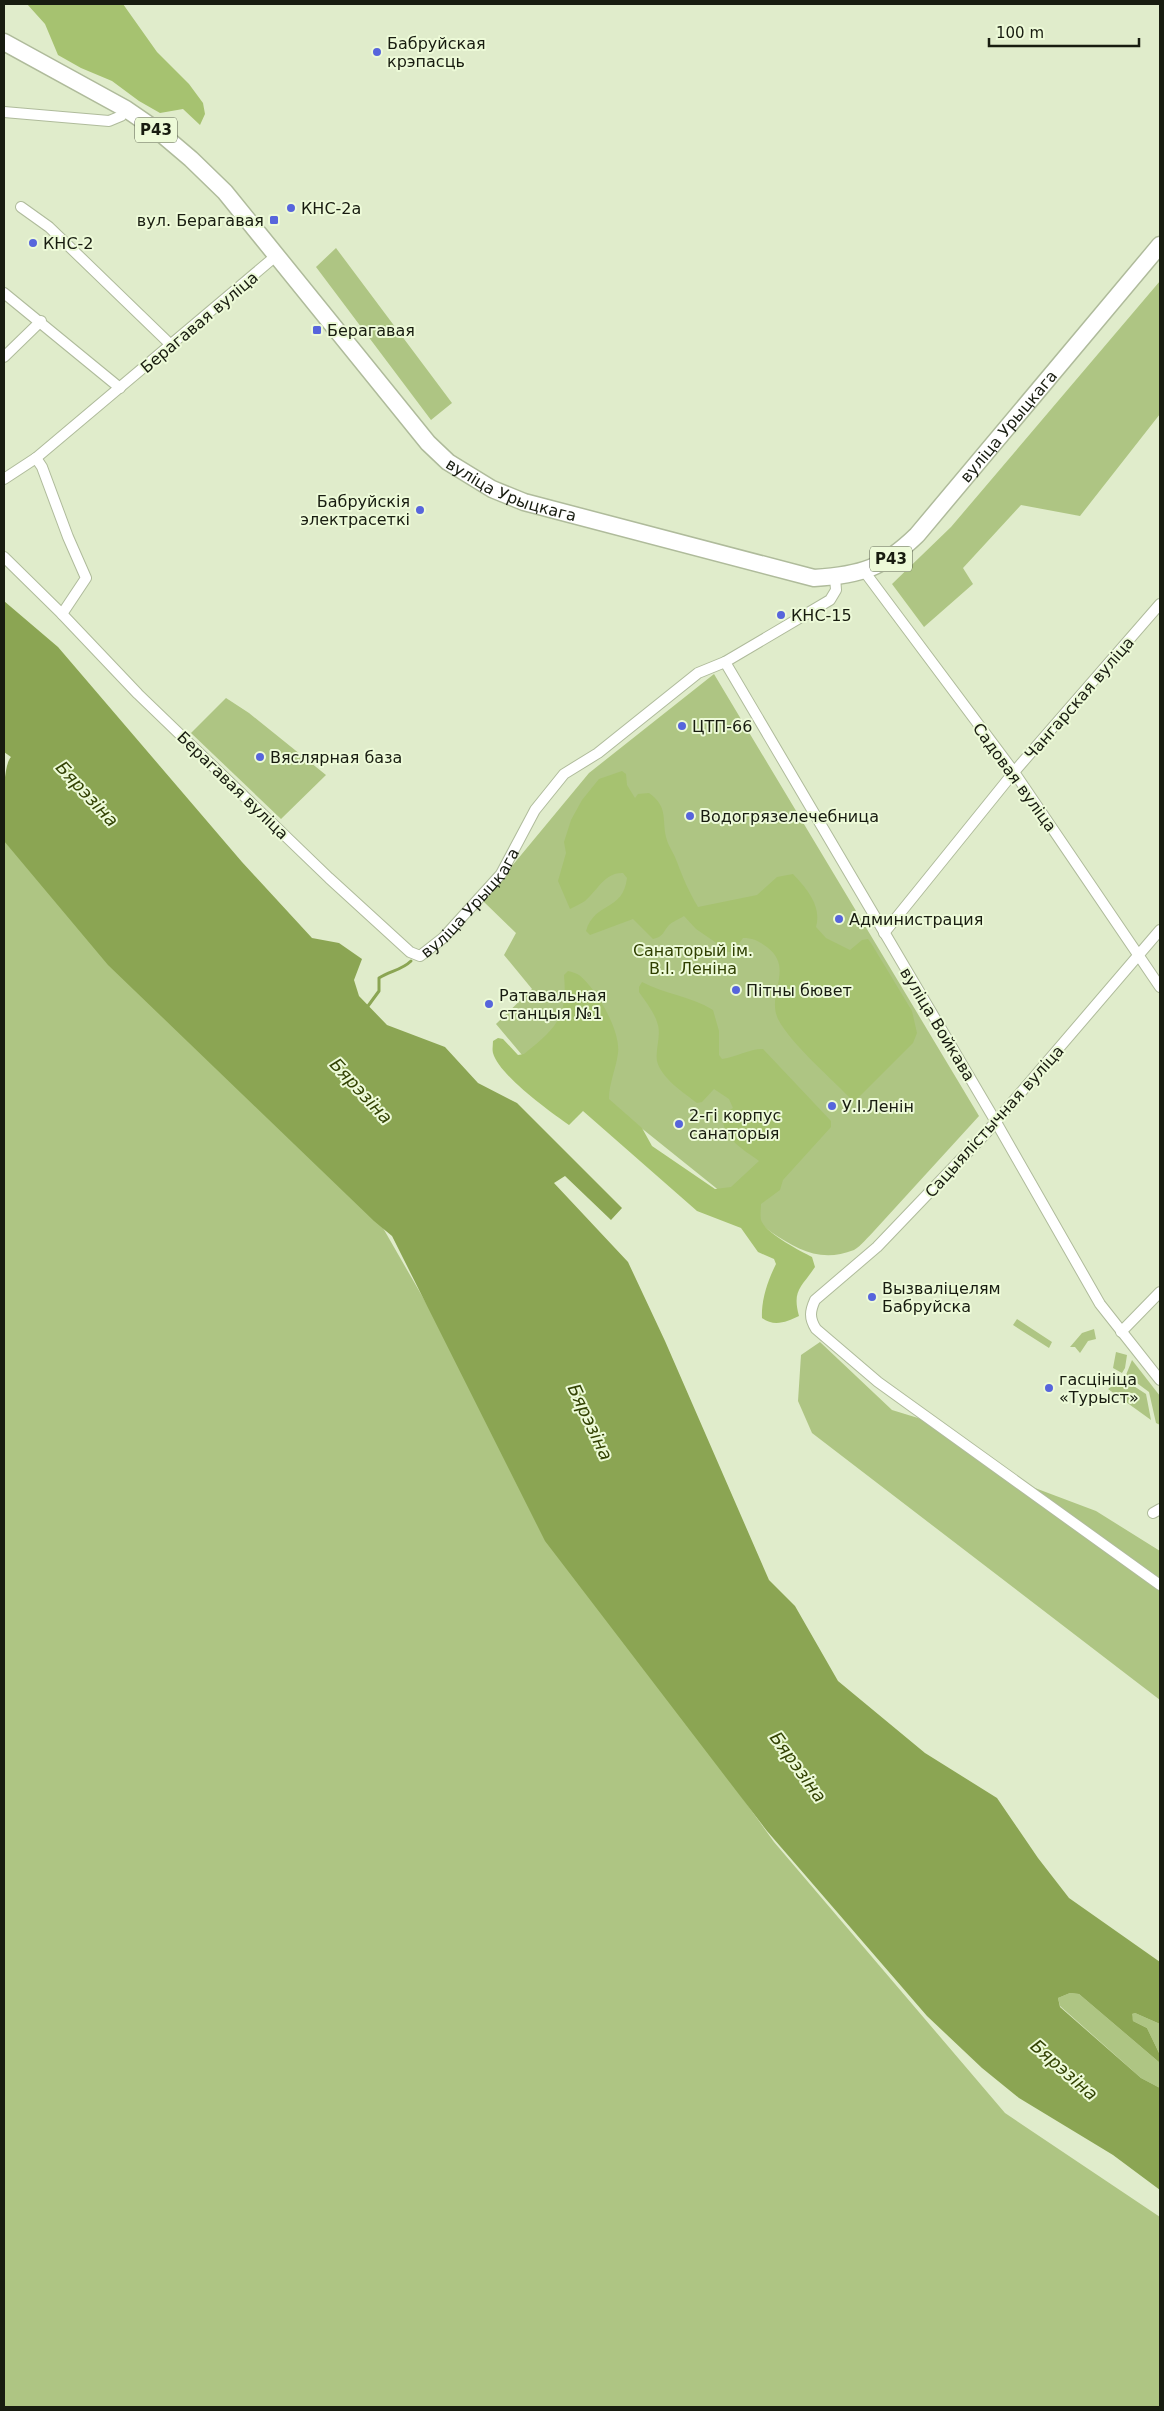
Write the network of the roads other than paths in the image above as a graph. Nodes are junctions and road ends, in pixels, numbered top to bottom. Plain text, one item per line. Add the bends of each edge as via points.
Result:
1 (4, 42) edge
2 (126, 109) junction
3 (4, 112) edge
4 (21, 207) dead end
5 (1160, 245) edge
6 (277, 255) junction
7 (4, 293) edge
8 (41, 321) junction
9 (171, 345) junction
10 (4, 356) edge
11 (120, 388) junction
12 (36, 458) junction
13 (4, 479) edge
14 (4, 557) edge
15 (864, 571) junction
16 (835, 576) junction
17 (1160, 604) edge
18 (62, 614) junction
19 (725, 662) junction
20 (1014, 772) junction
21 (1160, 930) edge
22 (884, 933) junction
23 (410, 952) joint
24 (1138, 955) junction
25 (1160, 987) edge
26 (996, 1122) junction
27 (1160, 1292) edge
28 (1121, 1332) junction
29 (1160, 1380) edge
30 (1160, 1585) edge

1 - 2 main road, Р43
2 - 3 street via 122,116 109,121
2 - 6 main road, Р43 via 191,159 225,192
4 - 9 street via 49,227
5 - 15 main road, вуліца Урыцкага / Р43 via 917,535 898,554
6 - 9 street, Берагавая вуліца
6 - 16 main road, вуліца Урыцкага / Р43 via 428,443 448,462 492,489 524,502 773,568 814,578
7 - 8 street
8 - 10 street
8 - 11 street
9 - 11 street, Берагавая вуліца
11 - 12 street, Берагавая вуліца
12 - 13 street, Берагавая вуліца
12 - 18 street via 86,578
14 - 18 street, Берагавая вуліца
15 - 16 main road, вуліца Урыцкага / Р43
15 - 20 street, Садовая вуліца
16 - 19 street, вуліца Урыцкага via 836,590 830,600
17 - 20 street, Чангарская вуліца
18 - 23 street, Берагавая вуліца via 138,694
19 - 22 street, вуліца Войкава
19 - 23 street, вуліца Урыцкага via 698,673 598,753 564,774 535,810 500,874 442,938 420,956
20 - 22 street, Чангарская вуліца
20 - 24 street, Садовая вуліца
21 - 24 street, Сацыялістычная вуліца
22 - 26 street, вуліца Войкава
24 - 25 street, Садовая вуліца
24 - 26 street, Сацыялістычная вуліца
26 - 28 street, вуліца Войкава via 1100,1304
26 - 30 street, Сацыялістычная вуліца via 877,1247 816,1300 811,1310 811,1321 816,1329 878,1382
27 - 28 street
28 - 29 street, вуліца Войкава

